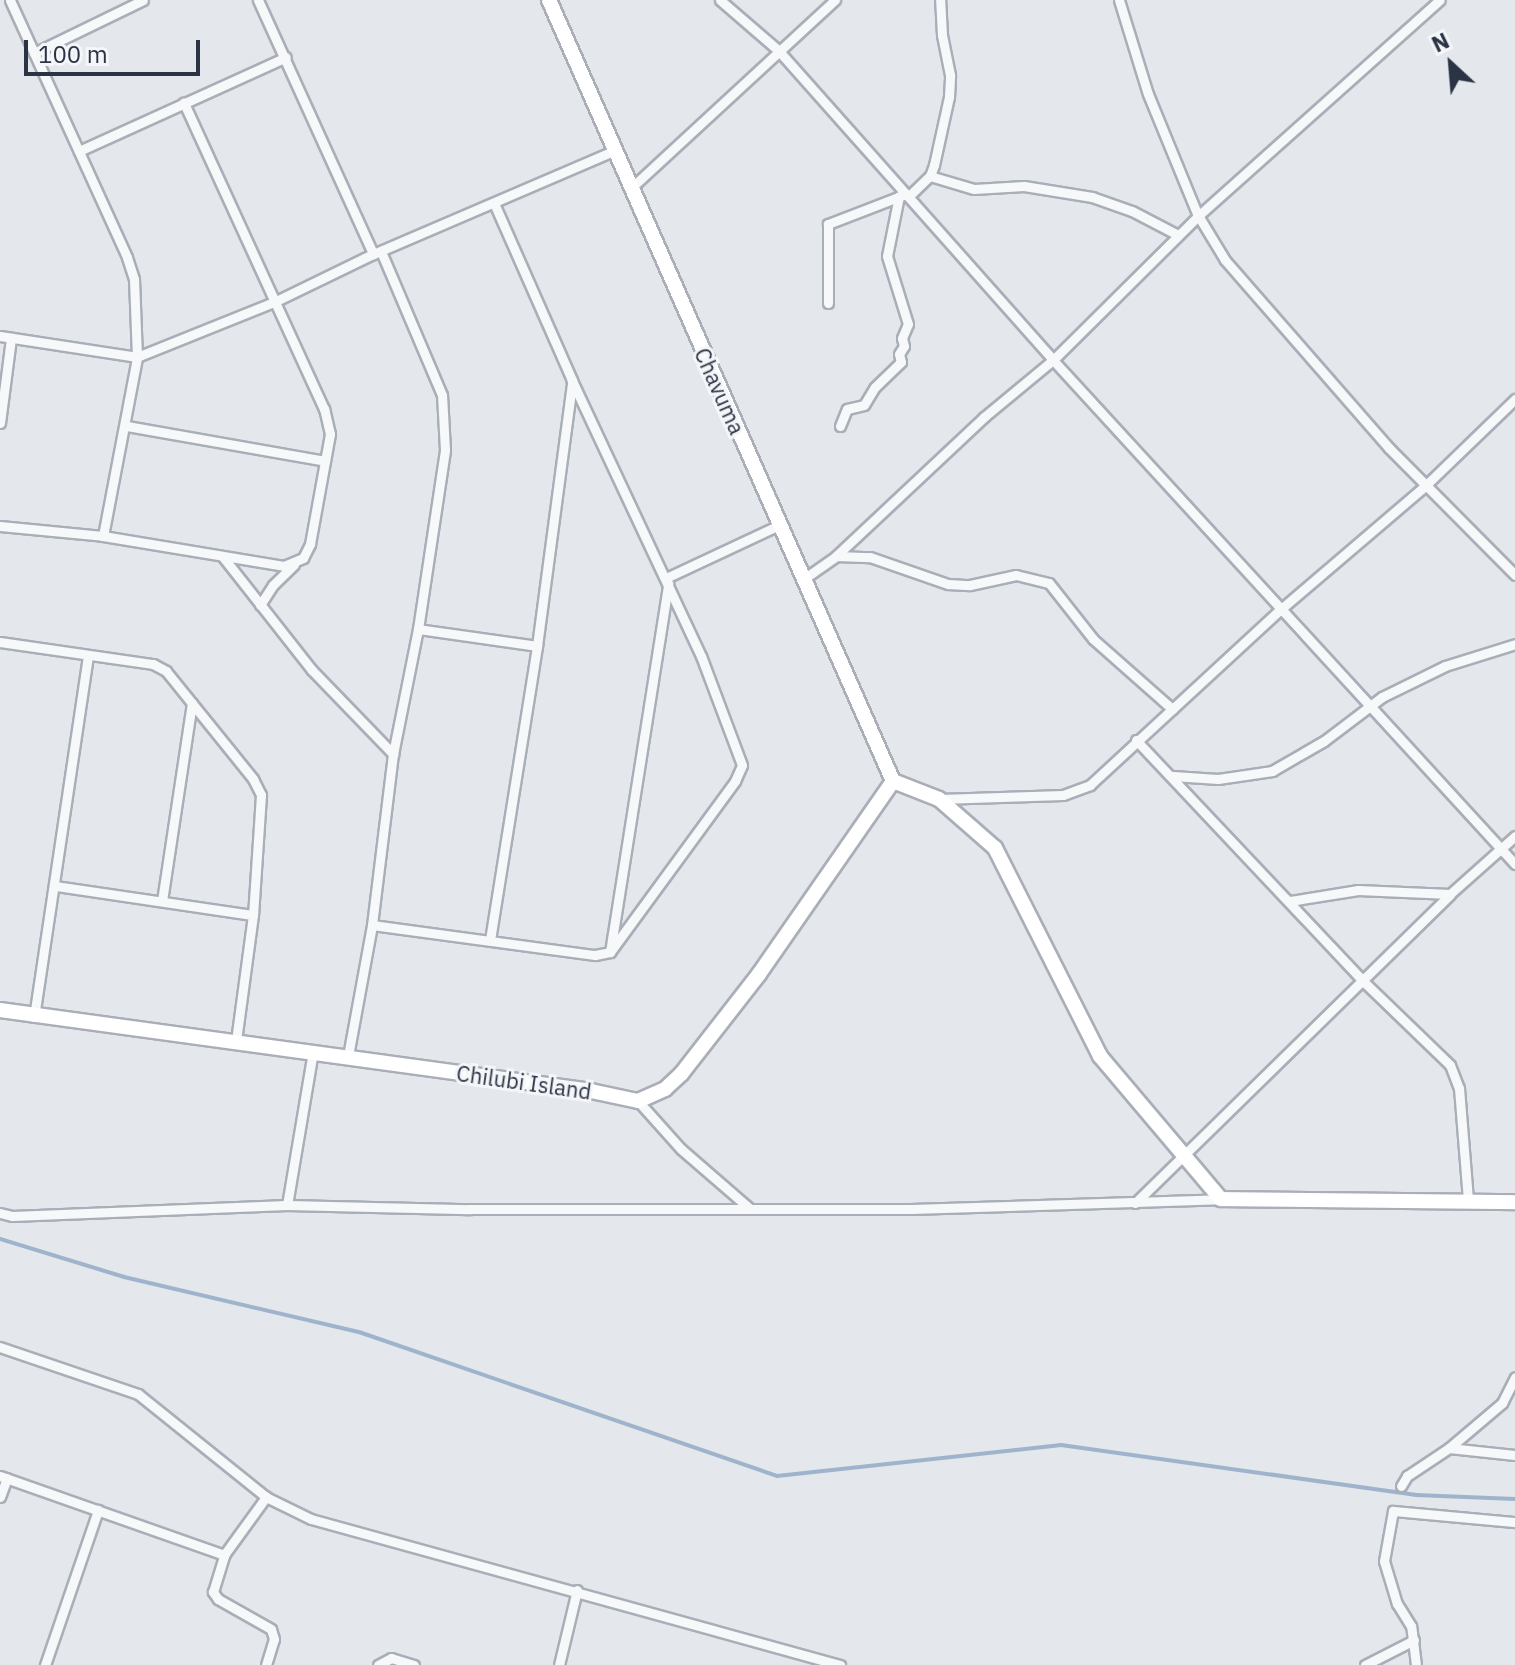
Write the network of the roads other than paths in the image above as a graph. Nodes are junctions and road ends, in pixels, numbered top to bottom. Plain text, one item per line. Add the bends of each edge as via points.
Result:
1 (10, 0) edge
2 (143, 0) edge
3 (258, 0) edge
4 (549, 0) edge
5 (720, 0) edge
6 (835, 0) edge
7 (940, 0) edge
8 (1119, 0) edge
9 (1440, 0) edge
10 (778, 50) junction
11 (34, 53) junction
12 (286, 57) junction
13 (184, 103) junction
14 (79, 151) junction
15 (613, 151) junction
16 (930, 176) junction
17 (630, 189) junction
18 (905, 195) junction
19 (494, 203) junction
20 (1198, 216) junction
21 (1178, 235) junction
22 (377, 252) junction
23 (276, 301) junction
24 (828, 303) dead end
25 (0, 336) edge
26 (11, 338) junction
27 (137, 357) junction
28 (1053, 360) junction
29 (572, 380) junction
30 (1515, 399) edge
31 (0, 423) edge
32 (127, 426) junction
33 (840, 426) dead end
34 (325, 461) junction
35 (1426, 485) junction
36 (779, 525) junction
37 (0, 526) edge
38 (103, 536) junction
39 (836, 556) junction
40 (223, 557) junction
41 (295, 564) junction
42 (1515, 575) edge
43 (805, 578) junction
44 (667, 581) junction
45 (260, 605) junction
46 (1281, 609) junction
47 (418, 629) junction
48 (0, 642) edge
49 (1515, 644) edge
50 (537, 646) junction
51 (88, 655) junction
52 (192, 703) junction
53 (1368, 707) junction
54 (1172, 709) junction
55 (1136, 740) junction
56 (393, 754) junction
57 (1173, 776) junction
58 (893, 781) junction
59 (939, 799) junction
60 (1515, 836) edge
61 (1501, 849) junction
62 (1515, 864) edge
63 (56, 886) junction
64 (1450, 894) junction
65 (162, 901) junction
66 (1290, 901) junction
67 (253, 915) junction
68 (372, 925) junction
69 (490, 940) junction
70 (610, 952) junction
71 (1363, 981) junction
72 (0, 1010) edge
73 (34, 1017) junction
74 (236, 1041) junction
75 (313, 1052) junction
76 (348, 1056) junction
77 (638, 1101) junction
78 (1183, 1154) junction
79 (1221, 1199) junction
80 (1468, 1201) junction
81 (1515, 1202) edge
82 (1135, 1203) junction
83 (287, 1205) junction
84 (749, 1208) junction
85 (0, 1213) edge
86 (0, 1347) edge
87 (1515, 1377) edge
88 (1449, 1448) junction
89 (1515, 1455) edge
90 (3, 1477) edge
91 (1401, 1486) dead end
92 (0, 1497) edge
93 (266, 1497) junction
94 (98, 1510) junction
95 (1515, 1522) edge
96 (224, 1555) junction
97 (577, 1590) junction
98 (1414, 1640) junction
99 (45, 1665) edge
100 (266, 1665) edge
101 (378, 1665) edge
102 (414, 1665) edge
103 (559, 1665) edge
104 (840, 1665) edge
105 (1365, 1665) edge
106 (1416, 1665) edge

1 - 11 street
2 - 11 street
3 - 12 street
4 - 15 street, Chavuma
5 - 10 street
6 - 10 street
7 - 16 street via 951,85
8 - 20 street via 1148,94
9 - 20 street
10 - 17 street
10 - 18 street
11 - 14 street
12 - 13 street
12 - 22 street
13 - 14 street
13 - 23 street
14 - 27 street via 134,279
15 - 17 street, Chavuma
15 - 19 street
16 - 18 street
16 - 21 street via 974,189 1024,186 1092,197
17 - 36 street, Chavuma
18 - 24 street via 828,224
18 - 28 street
18 - 33 street via 887,256 908,324 901,362 864,405 847,409
19 - 22 street
19 - 29 street
20 - 21 street
20 - 35 street via 1225,260
21 - 28 street
22 - 23 street
22 - 47 street via 432,363 446,424
23 - 27 street
23 - 34 street via 324,409 330,434
25 - 26 street
26 - 27 street
26 - 31 street
27 - 32 street
28 - 39 street
28 - 46 street
29 - 44 street
29 - 50 street
30 - 35 street
32 - 34 street
32 - 38 street
34 - 41 street via 310,544
35 - 42 street
35 - 46 street
36 - 43 street, Chavuma
36 - 44 street
37 - 38 street
38 - 40 street
39 - 43 street
39 - 54 street via 870,557 948,584 1016,575 1049,583 1093,639
40 - 41 street
40 - 45 street
41 - 45 street
43 - 58 street, Chavuma
44 - 70 street
44 - 70 street via 742,765
45 - 56 street via 312,670
46 - 53 street
46 - 54 street
47 - 50 street
47 - 56 street
48 - 51 street
49 - 53 street via 1445,666
50 - 69 street
51 - 52 street via 153,664 166,671
51 - 63 street
52 - 65 street
52 - 67 street via 261,795
53 - 57 street via 1272,771 1218,779
53 - 61 street
54 - 55 street
55 - 57 street
55 - 59 street via 1090,785 1063,795
56 - 68 street
57 - 66 street
58 - 59 street
58 - 77 street via 759,974 682,1073 665,1089
59 - 78 street via 995,848 1100,1056
60 - 61 street
61 - 62 street
61 - 64 street
63 - 65 street
63 - 73 street
64 - 66 street via 1358,890
64 - 71 street
65 - 67 street
66 - 71 street
67 - 74 street
68 - 69 street
68 - 76 street
69 - 70 street via 595,955
71 - 78 street
71 - 80 street via 1456,1076
72 - 73 street, Chilubi Island
73 - 74 street, Chilubi Island
74 - 75 street, Chilubi Island
75 - 76 street, Chilubi Island
75 - 83 street
76 - 77 street, Chilubi Island
77 - 84 street via 681,1149
78 - 79 street
78 - 82 street
79 - 80 street
79 - 82 street
80 - 81 street
82 - 84 street
83 - 84 street
83 - 85 street
86 - 93 street via 138,1394
87 - 88 street via 1502,1403
88 - 89 street
88 - 91 street via 1407,1476
90 - 92 street
90 - 94 street
93 - 96 street
93 - 97 street via 311,1519
94 - 96 street
94 - 99 street
95 - 98 street via 1393,1511 1384,1561 1387,1580
96 - 100 street via 213,1592 271,1629 274,1639
97 - 103 street
97 - 104 street
98 - 105 street
98 - 106 street
101 - 102 street via 391,1658

